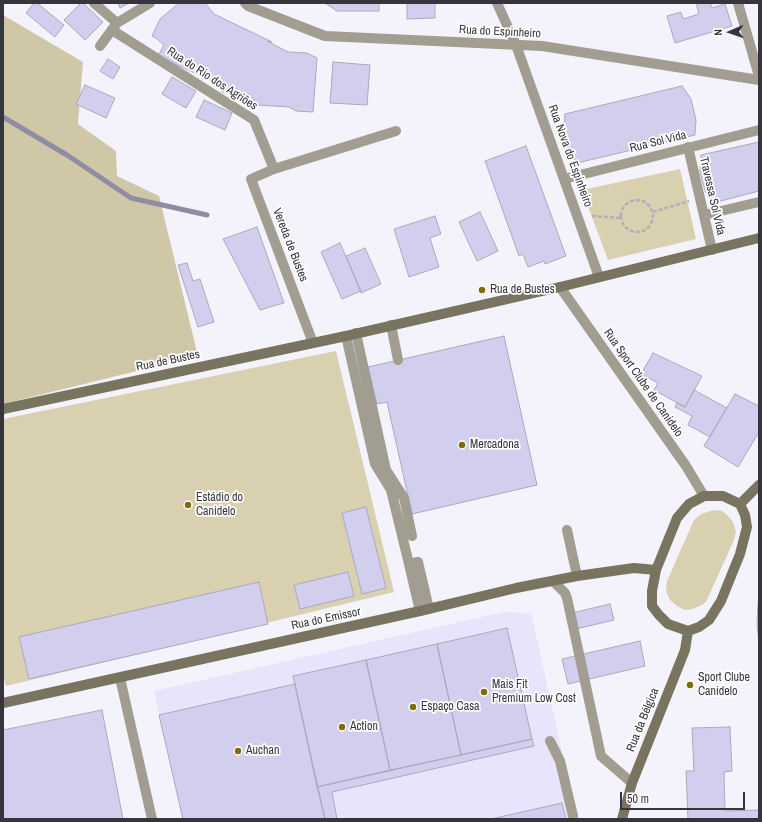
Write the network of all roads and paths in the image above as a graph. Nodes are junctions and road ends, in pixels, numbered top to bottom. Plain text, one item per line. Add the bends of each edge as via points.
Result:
1 (94, 3) edge
2 (150, 3) edge
3 (245, 3) edge
4 (498, 3) edge
5 (738, 3) edge
6 (115, 27) junction
7 (516, 45) junction
8 (100, 46) dead end
9 (759, 76) edge
10 (759, 80) edge
11 (759, 130) edge
12 (396, 131) dead end
13 (688, 148) junction
14 (274, 169) junction
15 (564, 179) junction
16 (700, 198) junction
17 (759, 202) edge
18 (653, 212) junction
19 (704, 215) junction
20 (577, 216) junction
21 (621, 218) junction
22 (759, 238) edge
23 (712, 250) junction
24 (599, 277) junction
25 (560, 287) junction
26 (391, 325) junction
27 (351, 334) junction
28 (313, 342) junction
29 (398, 360) dead end
30 (3, 409) edge
31 (759, 485) edge
32 (704, 496) junction
33 (740, 504) junction
34 (567, 530) dead end
35 (412, 536) dead end
36 (656, 570) junction
37 (577, 576) junction
38 (553, 581) junction
39 (424, 610) junction
40 (688, 631) junction
41 (120, 678) junction
42 (3, 703) edge
43 (550, 741) dead end
44 (632, 782) junction
45 (573, 816) dead end
46 (152, 819) edge
47 (622, 819) edge

1 - 6 street, Rua do Rio dos Agriões
2 - 6 street
3 - 7 street, Rua do Espinheiro via 325,36
4 - 7 street, Rua Nova do Espinheiro
5 - 9 street
6 - 8 street
6 - 14 street, Rua do Rio dos Agriões via 254,120
7 - 10 street, Rua do Espinheiro via 542,46
7 - 15 street, Rua Nova do Espinheiro
11 - 13 street, Rua Sol Vida
12 - 14 street
13 - 15 street, Rua Sol Vida
13 - 16 street, Travessa Sol Vida
14 - 28 street, Vereda de Bustes via 251,179
15 - 20 street, Rua Nova do Espinheiro
16 - 18 path
16 - 19 street, Travessa Sol Vida
17 - 19 street
18 - 21 path via 642,200 636,200 626,204
18 - 21 path via 649,227 640,232 630,231 622,223
19 - 23 street, Travessa Sol Vida
20 - 21 path
20 - 24 street, Rua Nova do Espinheiro
22 - 23 main road, Rua de Bustes
23 - 24 main road, Rua de Bustes
24 - 25 main road, Rua de Bustes
25 - 26 main road, Rua de Bustes
25 - 32 street, Rua Sport Clube de Canidelo via 686,466
26 - 27 main road, Rua de Bustes
26 - 29 street
27 - 28 main road, Rua de Bustes
27 - 35 street via 367,373 386,470 404,498
27 - 39 street via 375,464 391,490
28 - 30 main road, Rua de Bustes
31 - 33 main road
32 - 33 main road via 723,496
32 - 36 main road via 689,504 677,518
33 - 40 main road via 747,527 740,554 721,601 709,620
34 - 37 street
36 - 37 main road, Rua do Emissor via 634,568
36 - 40 main road via 652,606 668,624
37 - 38 main road, Rua do Emissor
38 - 39 main road, Rua do Emissor
38 - 44 street via 567,598 601,756
39 - 41 main road, Rua do Emissor
40 - 44 main road, Rua da Bélgica via 685,650
41 - 42 main road, Rua do Emissor
41 - 46 street
43 - 45 street via 560,761
44 - 47 main road, Rua da Bélgica

